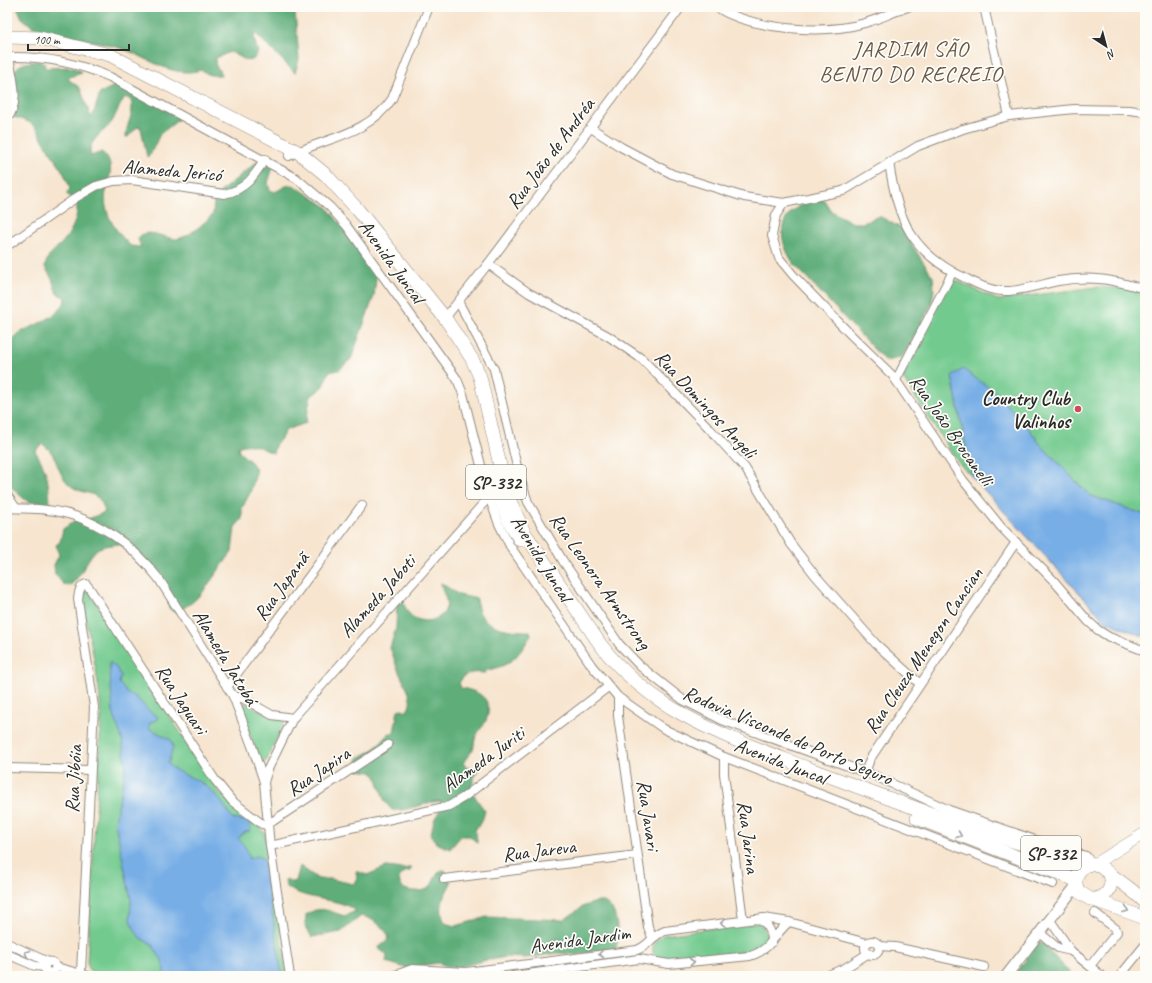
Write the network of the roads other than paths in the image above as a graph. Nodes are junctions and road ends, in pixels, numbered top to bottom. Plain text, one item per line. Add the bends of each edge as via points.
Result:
1 (430, 7) edge
2 (680, 7) edge
3 (716, 7) edge
4 (908, 7) edge
5 (984, 7) edge
6 (7, 37) edge
7 (8, 53) edge
8 (1145, 112) edge
9 (1009, 116) junction
10 (7, 120) edge
11 (591, 128) junction
12 (294, 154) junction
13 (265, 159) junction
14 (889, 162) junction
15 (784, 203) junction
16 (7, 246) edge
17 (488, 264) junction
18 (952, 273) junction
19 (1145, 289) edge
20 (459, 303) junction
21 (445, 318) junction
22 (896, 380) junction
23 (7, 495) edge
24 (489, 497) junction
25 (362, 505) dead end
26 (7, 508) edge
27 (16, 508) junction
28 (1016, 542) junction
29 (80, 589) joint
30 (1145, 651) edge
31 (920, 684) junction
32 (608, 686) junction
33 (227, 688) junction
34 (234, 696) junction
35 (618, 697) junction
36 (293, 718) junction
37 (388, 744) dead end
38 (724, 757) junction
39 (7, 768) edge
40 (90, 770) junction
41 (865, 773) junction
42 (264, 782) junction
43 (268, 825) junction
44 (1145, 833) edge
45 (270, 846) junction
46 (637, 855) junction
47 (1098, 867) junction
48 (444, 879) dead end
49 (1053, 884) dead end
50 (1078, 887) junction
51 (1094, 900) junction
52 (1145, 902) edge
53 (1095, 913) dead end
54 (1145, 918) edge
55 (756, 919) junction
56 (743, 920) junction
57 (1050, 920) junction
58 (789, 922) junction
59 (1040, 933) junction
60 (650, 941) junction
61 (772, 942) junction
62 (7, 943) edge
63 (867, 943) junction
64 (879, 946) junction
65 (1145, 946) edge
66 (1071, 951) junction
67 (7, 954) edge
68 (869, 954) junction
69 (654, 962) junction
70 (1090, 966) junction
71 (984, 967) dead end
72 (51, 971) edge
73 (81, 972) junction
74 (462, 974) edge
75 (89, 976) edge
76 (290, 976) edge
77 (393, 976) edge
78 (513, 976) edge
79 (826, 976) edge
80 (1006, 976) edge
81 (1102, 976) edge
82 (1120, 976) edge

1 - 12 street via 386,109 377,118 355,130
2 - 11 street, Rua João de Andréa
3 - 4 street via 768,26 828,29 866,23
5 - 9 street
6 - 12 main road, Rodovia Visconde de Porto Seguro / SP-332 via 40,38 110,55
7 - 10 street via 15,102
7 - 12 main road, Rodovia Visconde de Porto Seguro / SP-332 via 39,45 82,54 106,63
7 - 13 street, Avenida Juncal via 59,61 97,72
8 - 9 street via 1074,109
9 - 14 street via 941,137
11 - 15 street via 621,148 672,174 744,197
11 - 17 street, Rua João de Andréa
12 - 21 main road, Rodovia Visconde de Porto Seguro / SP-332 via 326,175 342,191
12 -> 50 main road, Rodovia Visconde de Porto Seguro / SP-332 via 337,198 457,350 471,379 499,495 509,521 600,659 631,690 667,717 711,739
13 - 16 street, Alameda Jericó via 245,186 224,194 132,180 96,186 76,197
13 - 24 street, Avenida Juncal via 314,192 346,225 457,379
14 - 15 street via 843,191
14 - 18 street via 893,192 907,228 922,249
15 - 22 street, Rua João Brocanelli via 776,215 772,236 779,258
17 - 20 street, Rua João de Andréa
17 - 31 street, Rua Domingos Angeli via 529,293 608,336 642,359 745,468 791,544 814,575 876,644
18 - 19 street via 989,289 1006,291 1061,281 1099,278
18 - 22 street
20 - 21 street, Rua João de Andréa
20 - 41 street, Rua Leonora Armstrong via 494,369 519,475 528,502 562,561 619,644 640,666 683,700 709,714
21 - 47 main road, Rodovia Visconde de Porto Seguro / SP-332 via 472,359 480,378 506,492 524,532 600,644 640,686 670,708 756,748 921,811
22 - 28 street, Rua João Brocanelli via 950,464
23 - 27 street
24 - 32 street, Avenida Juncal via 510,546
24 - 36 street, Alameda Jaboti
25 - 33 street, Rua Japanã
26 - 27 street, Alameda Jatobá
27 - 33 street, Alameda Jatobá via 48,510 69,515 116,536 130,547 159,579
28 - 30 street, Rua João Brocanelli via 1098,630
28 - 31 street, Rua Cleuza Menegon Cancian
29 - 40 street, Rua Jibóia via 78,599 94,707
29 - 43 street, Rua Jaguari via 86,584 90,589 222,790 257,821
31 - 41 street, Rua Cleuza Menegon Cancian via 870,759
32 - 35 street, Avenida Juncal
32 - 45 street, Alameda Juriti via 449,806
33 - 34 street, Alameda Jatobá
34 - 36 street via 272,715
34 - 42 street, Alameda Jatobá
35 - 38 street, Avenida Juncal via 664,729
35 - 46 street, Rua Javari via 618,716
36 - 42 street, Alameda Jaboti
37 - 43 street, Rua Japira
38 - 49 street, Avenida Juncal
38 - 56 street, Rua Jarina
39 - 40 street
40 - 73 street, Rua Jibóia
41 - 47 street via 949,810 1086,856
42 - 43 street, Alameda Jatobá
43 - 45 street, Alameda Jatobá
44 - 47 main road via 1109,855
45 - 76 street, Alameda Jatobá
46 - 48 street, Rua Jareva
46 - 60 street, Rua Javari
47 - 50 main road via 1080,871
47 - 51 main road via 1112,880 1109,891
47 - 52 main road, Rodovia Visconde de Porto Seguro / SP-332 via 1127,885
50 - 51 main road
50 - 57 street
51 -> 54 main road
53 - 70 street via 1112,925 1117,932
55 - 56 street, Avenida Jardim
55 - 58 street, Avenida Jardim
55 - 61 street via 761,920 770,930
56 -> 60 street, Avenida Jardim via 665,931
57 - 59 street
57 - 66 street
58 - 61 street, Avenida Jardim
58 - 63 street, Avenida Jardim
59 - 66 street via 1058,948
59 - 80 street
60 - 69 street, Rua Javari via 649,954
60 -> 74 street, Avenida Jardim via 637,950
69 -> 61 street, Avenida Jardim via 669,964 750,956 760,953
72 -> 62 street
63 - 64 street via 874,941
63 - 68 street via 866,949
64 - 68 street via 876,953
64 - 71 street
65 - 82 street
66 - 70 street
67 - 72 street
68 - 79 street
69 - 78 street, Avenida Jardim via 639,958
70 - 81 street
72 - 73 street
73 - 75 street
74 - 77 street, Avenida Jardim via 419,969

